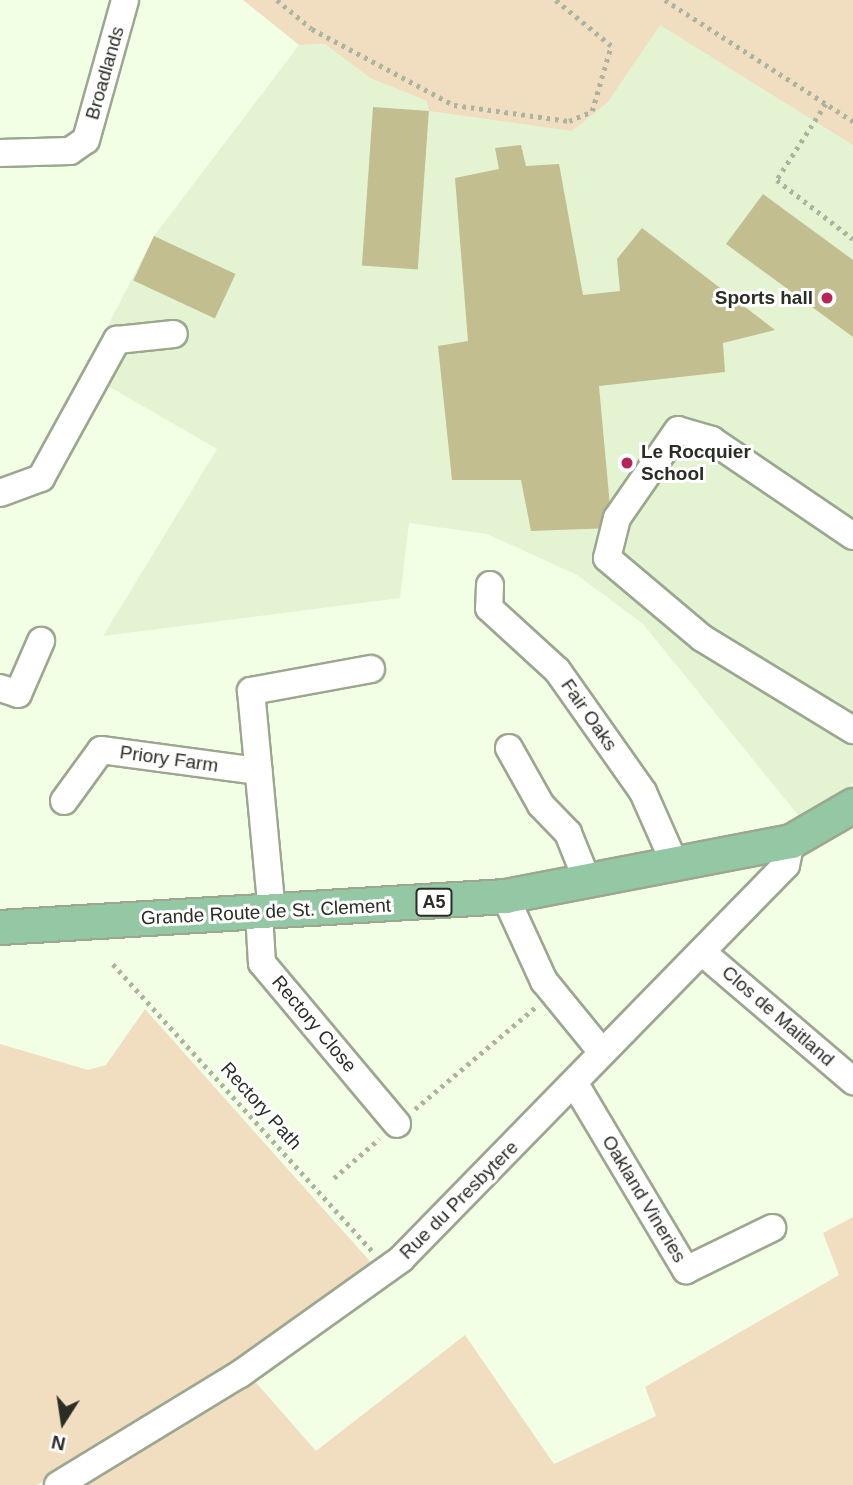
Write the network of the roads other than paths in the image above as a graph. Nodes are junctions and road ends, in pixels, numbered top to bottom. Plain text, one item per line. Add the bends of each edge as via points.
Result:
1 (125, 0) edge
2 (0, 153) edge
3 (174, 334) dead end
4 (0, 493) edge
5 (853, 536) edge
6 (490, 585) dead end
7 (41, 642) dead end
8 (371, 669) dead end
9 (0, 688) edge
10 (853, 730) edge
11 (509, 748) dead end
12 (259, 771) junction
13 (64, 801) dead end
14 (853, 805) edge
15 (791, 841) junction
16 (674, 862) junction
17 (587, 880) junction
18 (505, 896) junction
19 (265, 913) junction
20 (0, 927) edge
21 (702, 952) junction
22 (602, 1052) junction
23 (853, 1081) edge
24 (575, 1084) junction
25 (397, 1124) road end
26 (772, 1228) dead end
27 (58, 1485) edge

1 - 2 street, Broadlands via 86,140 70,151
3 - 4 street via 117,340 41,478
5 - 10 street via 712,440 678,430 617,518 607,558 702,638
6 - 16 street, Fair Oaks via 489,608 557,670 643,792
7 - 9 street via 18,694
8 - 12 street via 251,691
11 - 17 street via 541,805 568,833
12 - 13 street, Priory Farm via 101,750
12 - 19 street
14 - 15 main road, Grande Route de St. Clement / A5
15 - 16 main road, Grande Route de St. Clement / A5
15 - 21 street, Rue du Presbytere via 786,864
16 - 17 main road, Grande Route de St. Clement / A5
17 - 18 main road, Grande Route de St. Clement / A5
18 - 19 main road, Grande Route de St. Clement / A5
18 - 22 street via 553,992
19 - 20 main road, Grande Route de St. Clement / A5
19 - 25 street, Rectory Close via 262,963
21 - 22 street, Rue du Presbytere
21 - 23 street, Clos de Maitland
22 - 24 street, Rue du Presbytere
24 - 26 street, Oakland Vineries via 686,1270
24 - 27 street, Rue du Presbytere via 388,1268 240,1374

